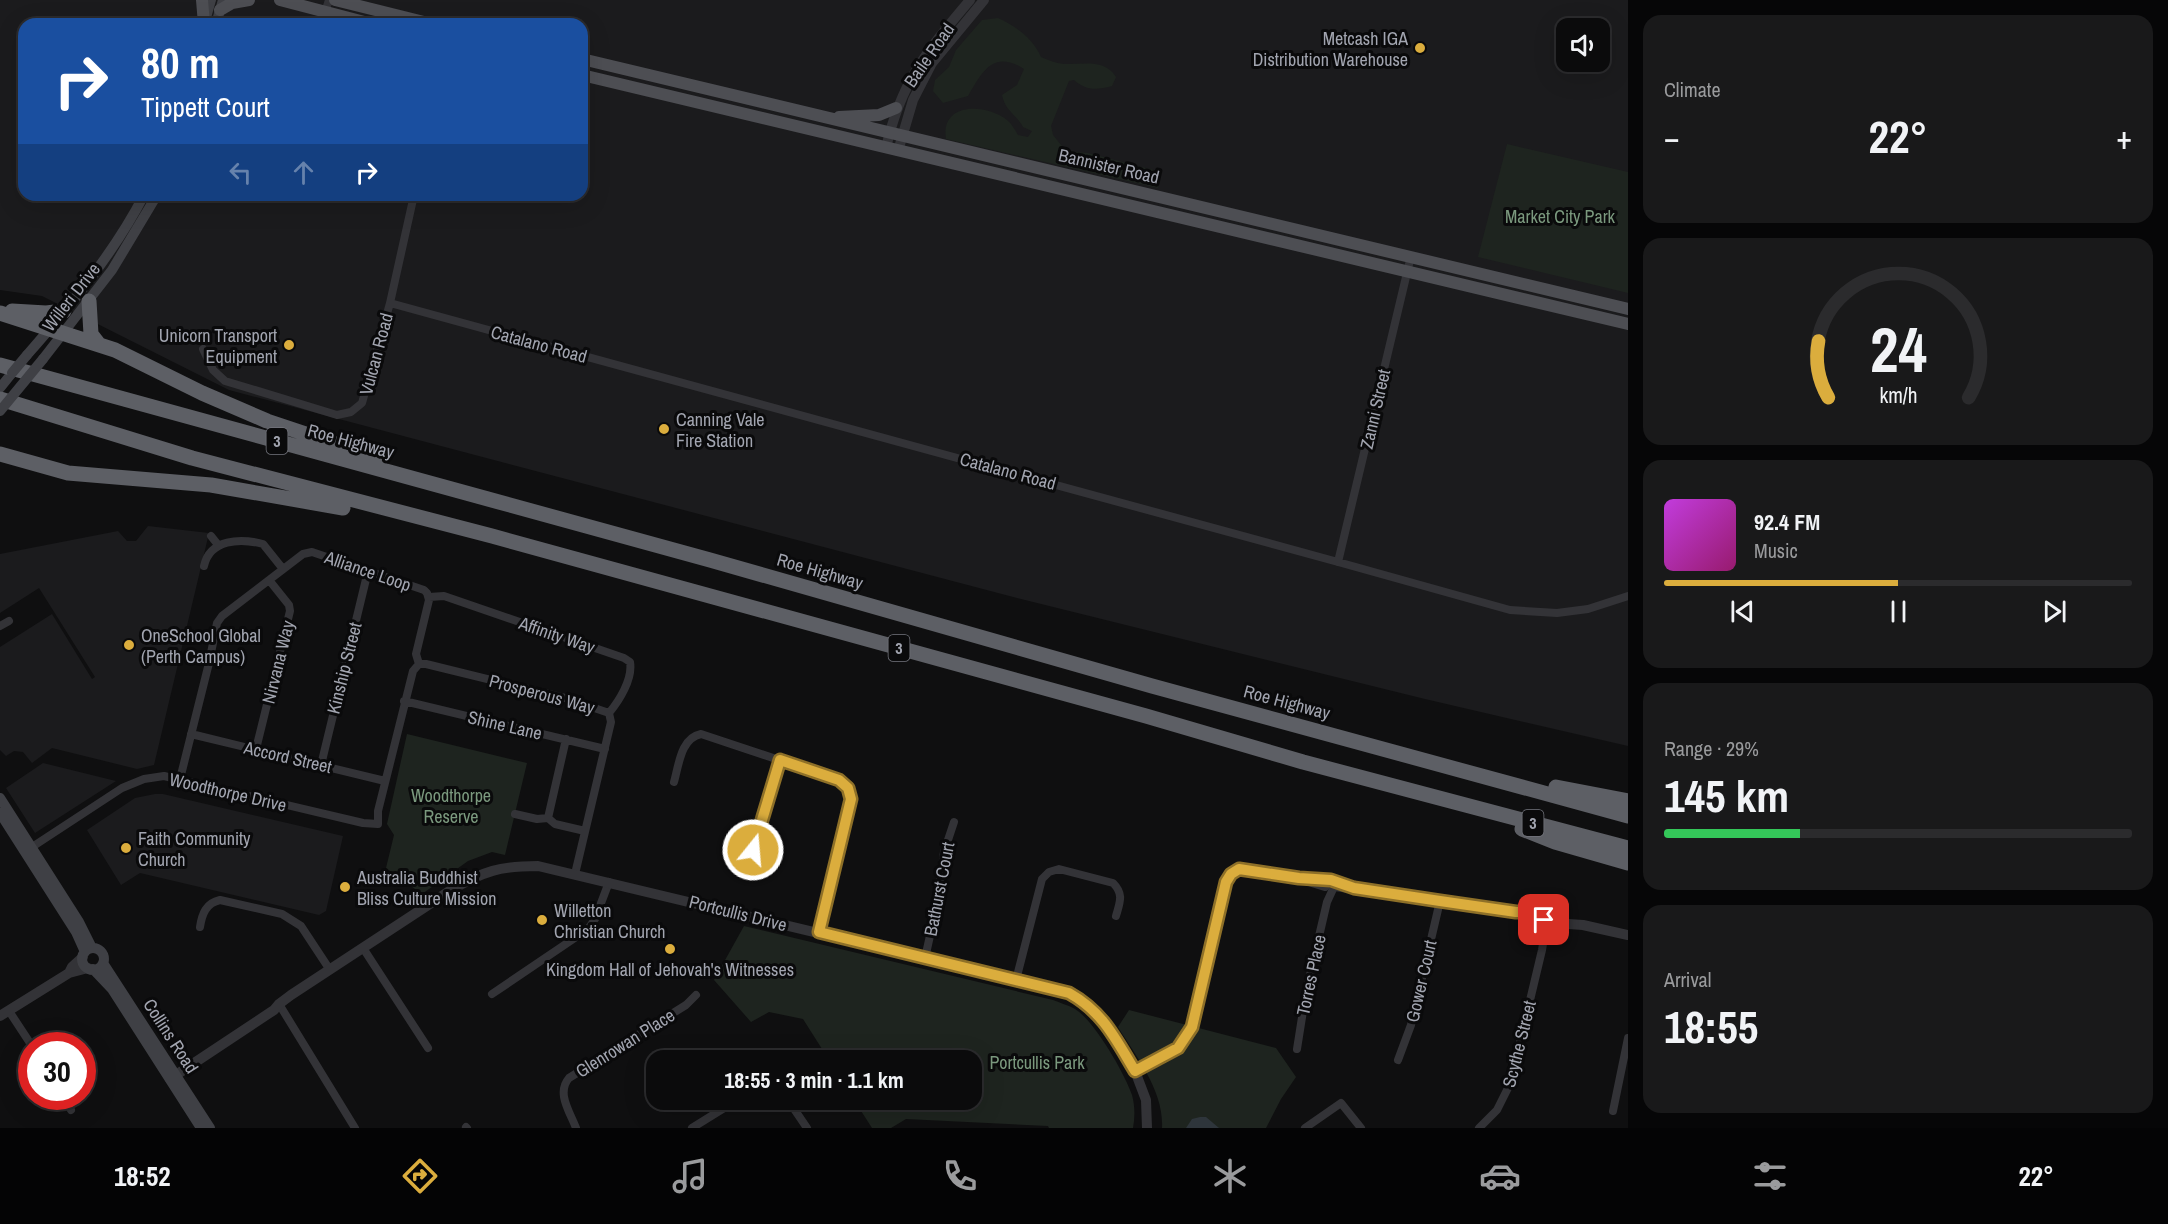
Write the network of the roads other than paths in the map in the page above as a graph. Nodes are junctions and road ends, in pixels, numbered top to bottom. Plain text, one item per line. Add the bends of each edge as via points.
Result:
1 (202, 0) edge
2 (211, 0) edge
3 (249, 0) edge
4 (280, 0) edge
5 (329, 0) edge
6 (335, 0) edge
7 (970, 0) edge
8 (984, 0) edge
9 (221, 5) edge
10 (325, 12) junction
11 (204, 18) edge
12 (206, 18) edge
13 (348, 18) edge
14 (408, 18) edge
15 (588, 60) edge
16 (588, 76) edge
17 (896, 108) junction
18 (826, 118) junction
19 (889, 134) junction
20 (903, 136) junction
21 (892, 150) junction
22 (140, 201) edge
23 (153, 201) edge
24 (413, 201) edge
25 (1411, 256) junction
26 (1408, 271) junction
27 (89, 300) junction
28 (390, 303) junction
29 (1628, 309) edge
30 (0, 311) edge
31 (64, 311) junction
32 (1628, 324) edge
33 (56, 331) junction
34 (98, 344) junction
35 (203, 349) dead end
36 (0, 365) edge
37 (0, 388) edge
38 (0, 399) edge
39 (0, 411) edge
40 (0, 454) edge
41 (0, 459) edge
42 (21, 461) junction
43 (554, 517) junction
44 (211, 536) dead end
45 (492, 536) junction
46 (219, 546) junction
47 (1338, 562) junction
48 (204, 566) dead end
49 (283, 569) junction
50 (368, 571) junction
51 (269, 580) junction
52 (1628, 596) edge
53 (429, 597) junction
54 (9, 621) dead end
55 (0, 626) edge
56 (419, 664) junction
57 (404, 702) junction
58 (609, 713) junction
59 (191, 734) junction
60 (566, 739) junction
61 (256, 749) junction
62 (605, 749) junction
63 (780, 760) junction
64 (321, 765) junction
65 (1473, 773) junction
66 (180, 779) junction
67 (385, 781) junction
68 (674, 782) dead end
69 (0, 798) edge
70 (1437, 798) junction
71 (1628, 801) edge
72 (0, 813) edge
73 (515, 814) dead end
74 (1628, 816) edge
75 (548, 818) junction
76 (954, 822) dead end
77 (378, 824) joint
78 (585, 831) junction
79 (1628, 848) edge
80 (28, 850) junction
81 (753, 850) dead end
82 (1628, 863) edge
83 (575, 874) junction
84 (609, 882) junction
85 (1330, 886) junction
86 (1440, 901) junction
87 (1116, 916) dead end
88 (1549, 922) junction
89 (200, 927) dead end
90 (819, 932) junction
91 (1628, 935) edge
92 (363, 948) junction
93 (87, 952) junction
94 (925, 958) junction
95 (103, 963) junction
96 (91, 969) junction
97 (330, 970) junction
98 (69, 973) junction
99 (1016, 980) junction
100 (492, 994) dead end
101 (696, 995) dead end
102 (279, 1004) junction
103 (5, 1013) edge
104 (21, 1032) edge
105 (1628, 1038) edge
106 (428, 1048) dead end
107 (1297, 1049) dead end
108 (1398, 1060) dead end
109 (1135, 1071) junction
110 (171, 1074) junction
111 (721, 1110) edge
112 (795, 1110) edge
113 (1613, 1111) dead end
114 (201, 1128) edge
115 (210, 1128) edge
116 (355, 1128) edge
117 (576, 1128) edge
118 (692, 1128) edge
119 (807, 1128) edge
120 (1146, 1128) edge
121 (1305, 1128) edge
122 (1361, 1128) edge
123 (1479, 1128) edge

1 - 11 main road
2 - 12 main road
3 - 9 main road
4 - 10 main road
5 - 10 street
6 - 14 main road
7 - 17 street, Baile Road via 921,59
8 - 20 street, Baile Road via 932,63 913,100
10 - 13 main road
15 - 18 main road, Bannister Road
16 - 21 main road, Bannister Road
17 - 18 main road via 879,115
17 - 19 street, Baile Road
18 - 19 main road, Bannister Road
19 - 20 main road, Bannister Road
19 - 21 street, Baile Road
20 - 21 street, Baile Road
20 - 25 main road, Bannister Road
21 - 26 main road, Bannister Road
22 - 31 main road, Willeri Drive via 118,239
23 - 27 main road, Willeri Drive
24 - 28 street, Vulcan Road
25 - 26 street, Zanni Street
25 - 29 main road, Bannister Road
26 - 32 main road, Bannister Road
26 - 47 street, Zanni Street
27 - 33 main road, Willeri Drive
27 - 34 highway via 91,334
28 - 35 street, Vulcan Road via 362,403 351,412 337,415 225,381 213,370
28 - 47 street, Catalano Road
30 - 31 highway
30 - 33 highway
31 - 33 main road, Willeri Drive
33 - 34 highway
33 - 37 main road, Willeri Drive, bridge via 27,355
33 - 39 main road, Willeri Drive, bridge via 43,359
34 - 43 highway via 267,421
36 - 43 highway, Roe Highway / 3
38 - 45 highway, 3 via 213,464
40 - 42 highway
41 - 42 highway
42 - 45 highway via 68,473 211,485 342,507 422,527
43 - 65 highway, Roe Highway / 3
44 - 46 street
45 - 70 highway, 3
46 - 48 street
46 - 49 street via 234,540 263,544
47 - 52 street, Catalano Road via 1510,610 1557,613 1588,609
49 - 50 street, Alliance Loop via 308,552
49 - 51 street, Alliance Loop
50 - 53 street, Alliance Loop via 424,590
50 - 64 street, Kinship Street
51 - 59 street, Alliance Loop via 217,623
51 - 61 street, Nirvana Way via 289,604 290,611
53 - 56 street, Alliance Loop via 416,654
53 - 58 street, Affinity Way via 444,596 624,658 630,662 629,679
54 - 55 street
56 - 57 street, Alliance Loop via 412,670
56 - 58 street, Prosperous Way via 565,698
57 - 60 street, Shine Lane
57 - 67 street, Alliance Loop
58 - 62 street, Prosperous Way
59 - 61 street, Accord Street
59 - 66 street, Alliance Loop
60 - 62 street, Shine Lane
60 - 75 street
61 - 64 street, Accord Street
62 - 78 street, Prosperous Way
63 - 68 street via 707,735 695,735 686,742
63 - 81 street
63 - 90 street via 839,780 848,788 851,799
64 - 67 street, Accord Street
65 - 71 highway
65 - 74 highway, Roe Highway / 3
66 - 77 street, Woodthorpe Drive
66 - 80 street, Woodthorpe Drive via 144,779 122,788
67 - 77 street, Alliance Loop
69 - 80 main road, Collins Road
70 - 79 highway, 3
70 - 82 highway via 1555,842
72 - 80 main road, Collins Road
73 - 75 street
75 - 78 street via 555,824
76 - 94 street, Bathurst Court via 944,852
78 - 83 street, Prosperous Way
80 - 93 main road, Collins Road
83 - 84 street, Portcullis Drive
83 - 92 street, Portcullis Drive via 538,866 512,866 477,875
84 - 90 street, Portcullis Drive
84 - 100 street via 588,929
85 - 86 street
85 - 107 street, Torres Place
85 - 109 street via 1248,869 1231,874 1192,1027 1178,1048
86 - 88 street via 1516,912
86 - 108 street, Gower Court via 1411,1025
87 - 99 street via 1122,898 1113,883 1059,869 1049,872 1042,879
88 - 91 street via 1571,920
88 - 123 street, Scythe Street via 1510,1084 1497,1110
89 - 97 street via 205,909 220,900 282,914 301,926
90 - 94 street, Portcullis Drive
92 - 97 street, Portcullis Drive
92 - 106 street
93 - 95 main road, Collins Road via 101,952
93 - 96 main road, Collins Road via 84,963
93 - 98 street
94 - 99 street, Portcullis Drive
95 - 96 main road
95 - 110 main road, Collins Road
96 - 98 street
96 - 110 main road, Collins Road via 112,989
97 - 102 street, Portcullis Drive
98 - 103 street
99 - 109 street, Portcullis Drive via 1069,993 1087,1003 1100,1016
101 - 117 street, Glenrowan Place via 569,1078 562,1092
102 - 110 street, Portcullis Drive via 271,1005
102 - 116 street
103 - 104 street
105 - 113 street
109 - 120 street, Portcullis Drive via 1146,1100
110 - 114 main road, Collins Road
110 - 115 main road, Collins Road
111 - 118 street
112 - 119 street
121 - 122 street via 1341,1103

